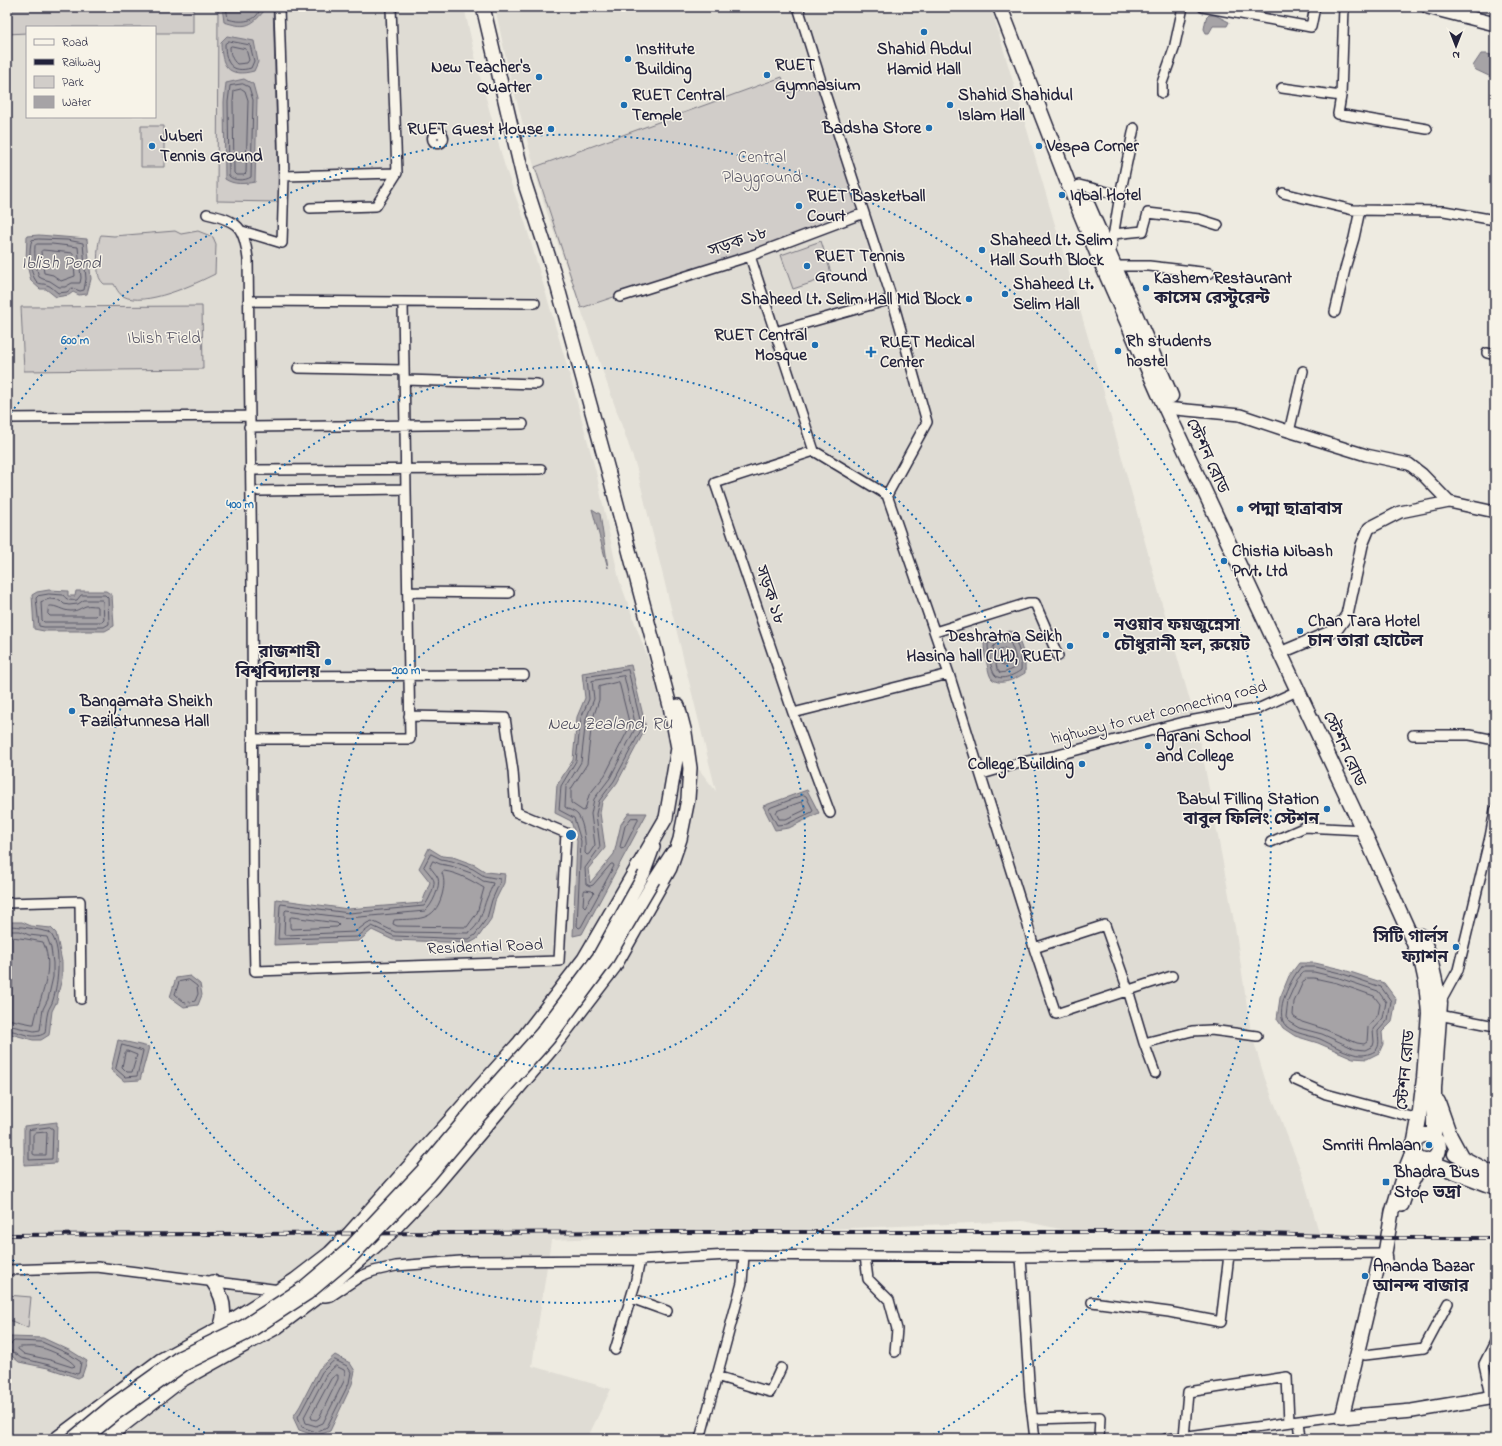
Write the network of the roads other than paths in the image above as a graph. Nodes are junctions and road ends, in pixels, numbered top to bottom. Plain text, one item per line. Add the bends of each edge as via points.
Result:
1 (279, 7) edge
2 (391, 7) edge
3 (483, 7) edge
4 (491, 7) edge
5 (798, 7) edge
6 (1000, 7) edge
7 (1009, 7) edge
8 (1183, 7) edge
9 (1203, 7) edge
10 (1315, 7) edge
11 (1344, 7) edge
12 (1428, 7) edge
13 (1495, 24) edge
14 (1282, 88) dead end
15 (1162, 93) dead end
16 (1341, 96) junction
17 (1134, 128) dead end
18 (1427, 129) dead end
19 (397, 173) junction
20 (284, 176) junction
21 (1078, 186) junction
22 (1283, 193) dead end
23 (1120, 195) junction
24 (310, 208) dead end
25 (1360, 210) junction
26 (864, 213) junction
27 (207, 214) dead end
28 (1495, 220) edge
29 (1218, 225) dead end
30 (242, 231) junction
31 (1113, 234) junction
32 (750, 256) junction
33 (1112, 261) junction
34 (1210, 273) dead end
35 (620, 298) dead end
36 (892, 299) junction
37 (248, 301) junction
38 (403, 303) junction
39 (535, 303) dead end
40 (1335, 312) dead end
41 (775, 332) junction
42 (298, 368) dead end
43 (404, 370) junction
44 (1303, 371) dead end
45 (405, 380) junction
46 (537, 384) dead end
47 (1170, 408) junction
48 (249, 416) junction
49 (7, 418) edge
50 (524, 424) dead end
51 (405, 425) junction
52 (250, 427) junction
53 (1289, 432) junction
54 (814, 451) junction
55 (541, 469) dead end
56 (250, 470) junction
57 (406, 470) junction
58 (406, 490) junction
59 (259, 491) dead end
60 (886, 495) junction
61 (1449, 502) junction
62 (1495, 512) edge
63 (408, 592) junction
64 (509, 593) dead end
65 (935, 632) junction
66 (1287, 650) junction
67 (1058, 656) dead end
68 (949, 674) junction
69 (524, 675) dead end
70 (252, 676) junction
71 (409, 676) junction
72 (1297, 691) junction
73 (793, 713) junction
74 (410, 716) junction
75 (1413, 735) dead end
76 (252, 739) junction
77 (1495, 740) edge
78 (982, 774) junction
79 (1495, 810) edge
80 (830, 813) dead end
81 (666, 818) junction
82 (1493, 827) edge
83 (1363, 830) junction
84 (680, 839) junction
85 (1271, 842) dead end
86 (7, 903) edge
87 (1034, 948) junction
88 (1172, 976) dead end
89 (1128, 990) junction
90 (81, 999) dead end
91 (1437, 1010) junction
92 (1495, 1026) edge
93 (1257, 1036) dead end
94 (1144, 1043) junction
95 (1155, 1073) dead end
96 (1294, 1080) dead end
97 (1434, 1088) junction
98 (1419, 1119) junction
99 (1437, 1141) junction
100 (1414, 1148) junction
101 (1462, 1158) junction
102 (1425, 1161) junction
103 (1495, 1176) edge
104 (1495, 1187) edge
105 (1389, 1233) junction
106 (1385, 1252) junction
107 (744, 1255) junction
108 (1229, 1255) junction
109 (865, 1256) junction
110 (1021, 1257) junction
111 (640, 1260) junction
112 (7, 1270) edge
113 (213, 1282) junction
114 (280, 1290) junction
115 (318, 1296) junction
116 (631, 1298) junction
117 (1092, 1302) dead end
118 (1448, 1303) dead end
119 (667, 1311) dead end
120 (220, 1328) junction
121 (1495, 1342) edge
122 (614, 1350) dead end
123 (895, 1352) dead end
124 (1365, 1356) junction
125 (781, 1368) dead end
126 (716, 1376) junction
127 (1493, 1393) edge
128 (1345, 1414) junction
129 (1033, 1419) junction
130 (1299, 1421) junction
131 (1289, 1422) junction
132 (1184, 1436) junction
133 (56, 1439) edge
134 (71, 1439) edge
135 (85, 1439) edge
136 (105, 1439) edge
137 (700, 1439) edge
138 (1035, 1439) edge
139 (1099, 1439) edge
140 (1166, 1439) edge
141 (1301, 1439) edge

1 - 20 street
2 - 19 street
3 - 81 main road via 524,181 555,278 670,706 678,748
4 - 84 main road via 531,180 567,288 685,733 690,768 689,792
5 - 26 street
6 - 47 main road, স্টেশন রোড via 1100,260
7 - 21 main road, স্টেশন রোড
8 - 15 street via 1174,49 1162,83
9 - 10 street via 1311,28
11 - 16 street
12 - 13 main road
14 - 16 street
16 - 18 street via 1338,114
17 - 23 street
19 - 20 street
19 - 24 street via 376,206
20 - 30 street via 282,243
21 - 23 street
21 - 33 main road, স্টেশন রোড
22 - 25 street
23 - 31 street
25 - 28 street via 1444,211
25 - 40 street
26 - 32 street, সড়ক ১৮
26 - 36 street
27 - 30 street via 221,217
29 - 31 street via 1199,219 1148,213 1143,231
30 - 37 street via 248,259
31 - 33 street
32 - 35 street, সড়ক ১৮
32 - 41 street
33 - 34 street
33 - 47 main road, স্টেশন রোড
36 - 41 street
36 - 60 street via 927,422
37 - 38 street
37 - 48 street
38 - 39 street
38 - 43 street
41 - 54 street
42 - 43 street
43 - 45 street
44 - 53 street
45 - 46 street
45 - 51 street
47 - 53 street via 1240,415
47 - 66 main road, স্টেশন রোড
47 - 72 main road, স্টেশন রোড
48 - 49 street
48 - 52 street
50 - 51 street
51 - 52 street
51 - 57 street
52 - 56 street
53 - 61 street via 1366,455 1409,464
54 - 60 street
54 - 73 street, সড়ক ১৮ via 715,483
55 - 57 street
56 - 57 street
56 - 70 street
57 - 58 street
58 - 59 street
58 - 63 street
60 - 65 street
61 - 62 street
61 - 66 street via 1400,512 1369,528 1362,545 1347,615 1337,629
63 - 64 street
63 - 71 street
65 - 67 street via 1035,603
65 - 68 street
66 - 91 main road, স্টেশন রোড via 1429,954
68 - 73 street
68 - 78 street
69 - 71 street
70 - 71 street
70 - 76 street
71 - 74 street
72 - 78 street, highway to ruet connecting road via 1260,708 1184,722
72 - 83 main road, স্টেশন রোড
73 - 80 street, সড়ক ১৮
74 - 76 street via 410,739
74 - 76 street, Residential Road via 505,718 516,812 566,833 559,961 255,971
75 - 77 street via 1470,735
78 - 87 street
79 - 82 street
81 - 114 main road via 584,959 520,1042 349,1234 330,1253
81 - 134 street, bridge via 644,874 598,957 541,1033 422,1170 347,1250 303,1287 249,1322 180,1357 112,1405
82 - 91 street via 1458,970
83 - 85 street via 1305,827
83 - 91 main road, স্টেশন রোড via 1421,959 1426,982
84 - 115 main road via 670,868 614,967 552,1048 433,1188 390,1233
84 - 135 street, bridge via 606,962 549,1038 429,1177 353,1256 308,1294 247,1334 184,1365
86 - 90 street via 80,901
87 - 89 street via 1105,925
87 - 89 street via 1056,1014
88 - 89 street
89 - 94 street
91 - 92 street
91 - 97 main road, স্টেশন রোড
91 - 98 main road, স্টেশন রোড
93 - 94 street via 1211,1030 1192,1031
94 - 95 street
96 - 98 street via 1326,1094
97 - 99 main road, স্টেশন রোড
97 - 101 main road via 1450,1136
98 - 100 main road, স্টেশন রোড
99 - 100 main road via 1430,1136 1422,1136 1418,1138
99 - 101 main road
99 - 102 main road via 1438,1155
100 - 102 main road via 1416,1157
100 - 105 main road via 1392,1212
101 - 103 main road
102 - 104 main road
102 - 105 main road via 1405,1196 1396,1224
105 - 106 main road
106 - 108 street
106 - 124 main road via 1386,1264
106 - 128 main road via 1379,1262
107 - 109 street
107 - 111 street
107 - 126 street via 742,1283
108 - 110 street
108 - 117 street via 1221,1322
109 - 110 street
109 - 123 street via 868,1279 890,1300 897,1328
110 - 129 street
111 - 115 street via 461,1261 396,1266 361,1276 331,1296
111 - 116 street
112 - 113 street via 97,1267
113 - 114 street
113 - 120 main road via 221,1294 224,1309 224,1320
114 - 115 street
114 - 120 main road
115 - 136 main road via 276,1327 180,1381
116 - 119 street
116 - 122 street
118 - 124 street via 1424,1348
120 - 133 main road via 161,1360
121 - 127 street via 1484,1364
124 - 128 main road
125 - 126 street via 770,1392
126 - 137 street
127 - 128 main road
128 - 130 street
129 - 138 street
129 - 139 street via 1100,1417
130 - 131 street
130 - 141 street
131 - 132 street
131 - 132 street via 1287,1377 1188,1392
132 - 140 street

